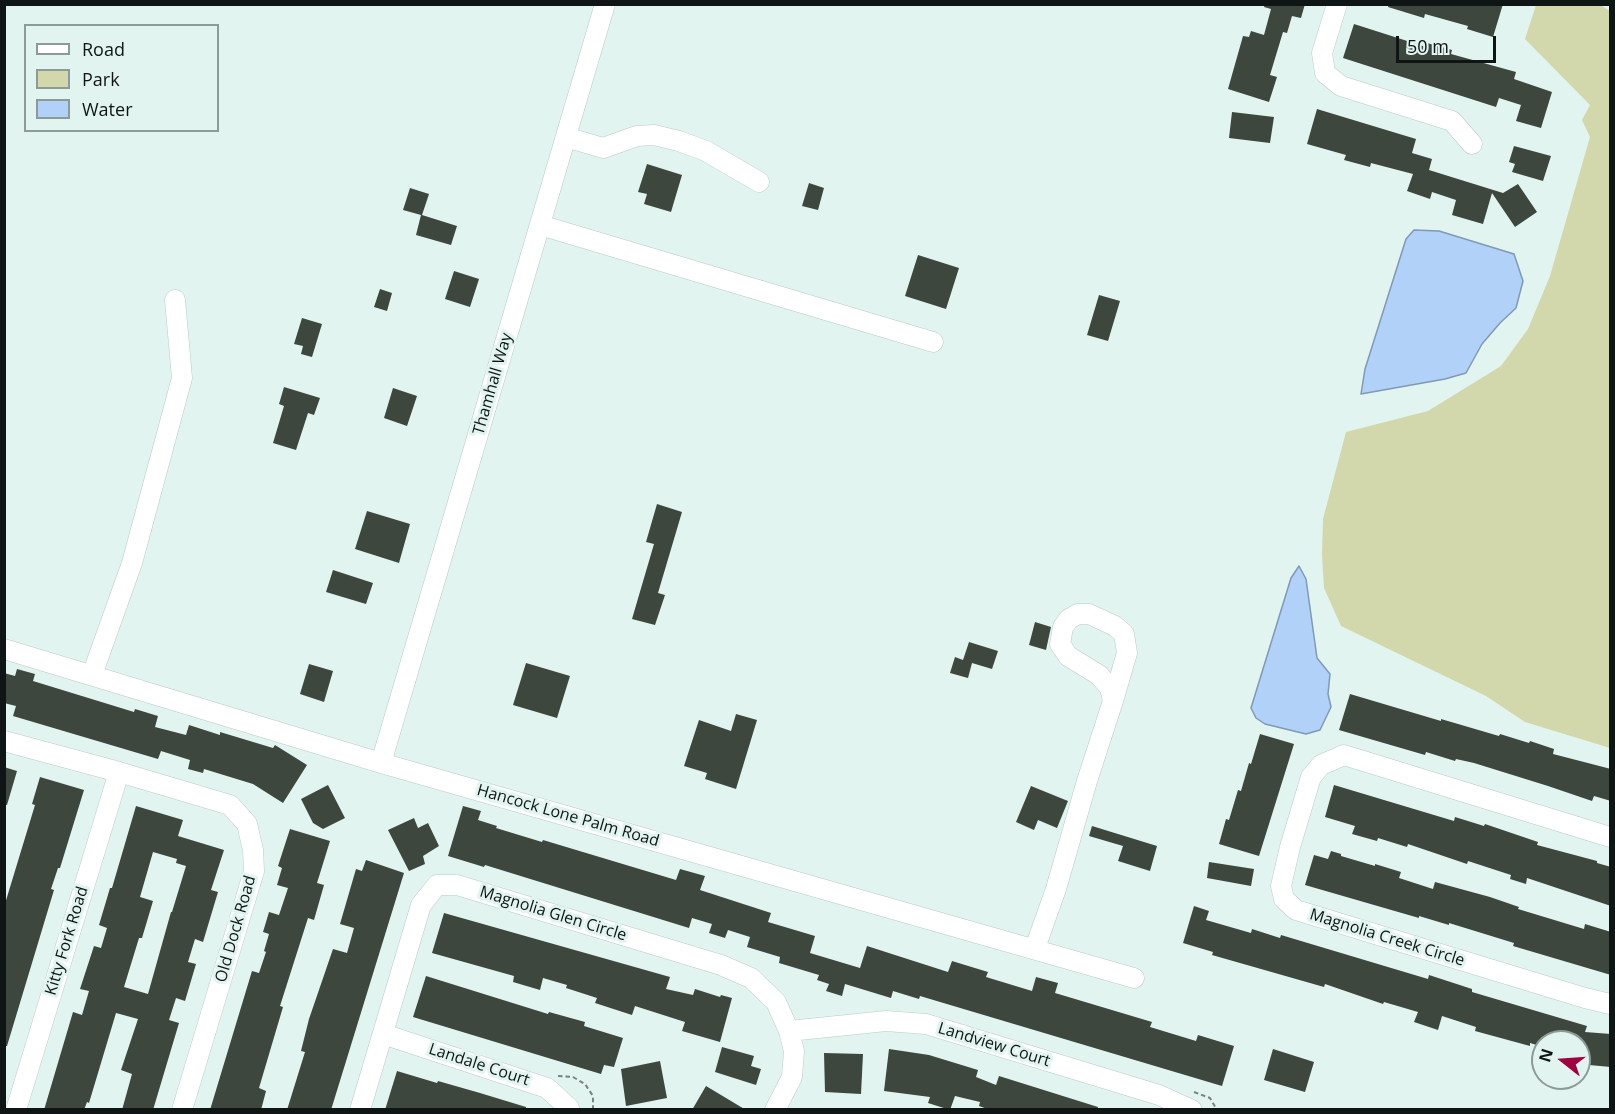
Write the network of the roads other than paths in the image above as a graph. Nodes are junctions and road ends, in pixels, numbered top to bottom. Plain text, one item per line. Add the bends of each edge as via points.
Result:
1 (605, 4) edge
2 (1336, 4) edge
3 (566, 137) junction
4 (1472, 144) dead end
5 (759, 182) dead end
6 (540, 225) junction
7 (175, 300) dead end
8 (933, 342) dead end
9 (4, 649) edge
10 (92, 675) junction
11 (1113, 701) dead end
12 (4, 741) edge
13 (381, 763) junction
14 (119, 772) junction
15 (1611, 837) edge
16 (1035, 948) junction
17 (1134, 978) dead end
18 (1611, 1004) edge
19 (789, 1031) junction
20 (383, 1034) junction
21 (569, 1108) dead end
22 (16, 1110) edge
23 (182, 1110) edge
24 (360, 1110) edge
25 (775, 1110) edge
26 (1192, 1110) edge

1 - 3 street, Thamhall Way
2 - 4 street via 1322,53 1324,73 1341,86 1452,121
3 - 5 street via 603,148 637,136 654,135 706,151
3 - 6 street, Thamhall Way
6 - 8 street
6 - 13 street, Thamhall Way
7 - 10 street via 182,378 132,563
9 - 10 street, Hancock Lone Palm Road
10 - 13 street, Hancock Lone Palm Road
11 - 16 street
12 - 14 street, Old Dock Road
13 - 16 street, Hancock Lone Palm Road
14 - 22 street, Kitty Fork Road
14 - 23 street, Old Dock Road via 230,805 247,824 253,850 254,871
15 - 18 street, Magnolia Creek Circle via 1344,755 1321,765 1311,777 1281,886 1284,899 1296,910
16 - 17 street, Hancock Lone Palm Road
19 - 20 street, Magnolia Glen Circle via 776,1002 751,978 457,885 437,885 421,905
19 - 25 street, Magnolia Glen Circle via 794,1051 792,1077
19 - 26 street, Landview Court via 886,1020 926,1024 1159,1095
20 - 21 street, Landale Court via 547,1088
20 - 24 street, Magnolia Glen Circle

